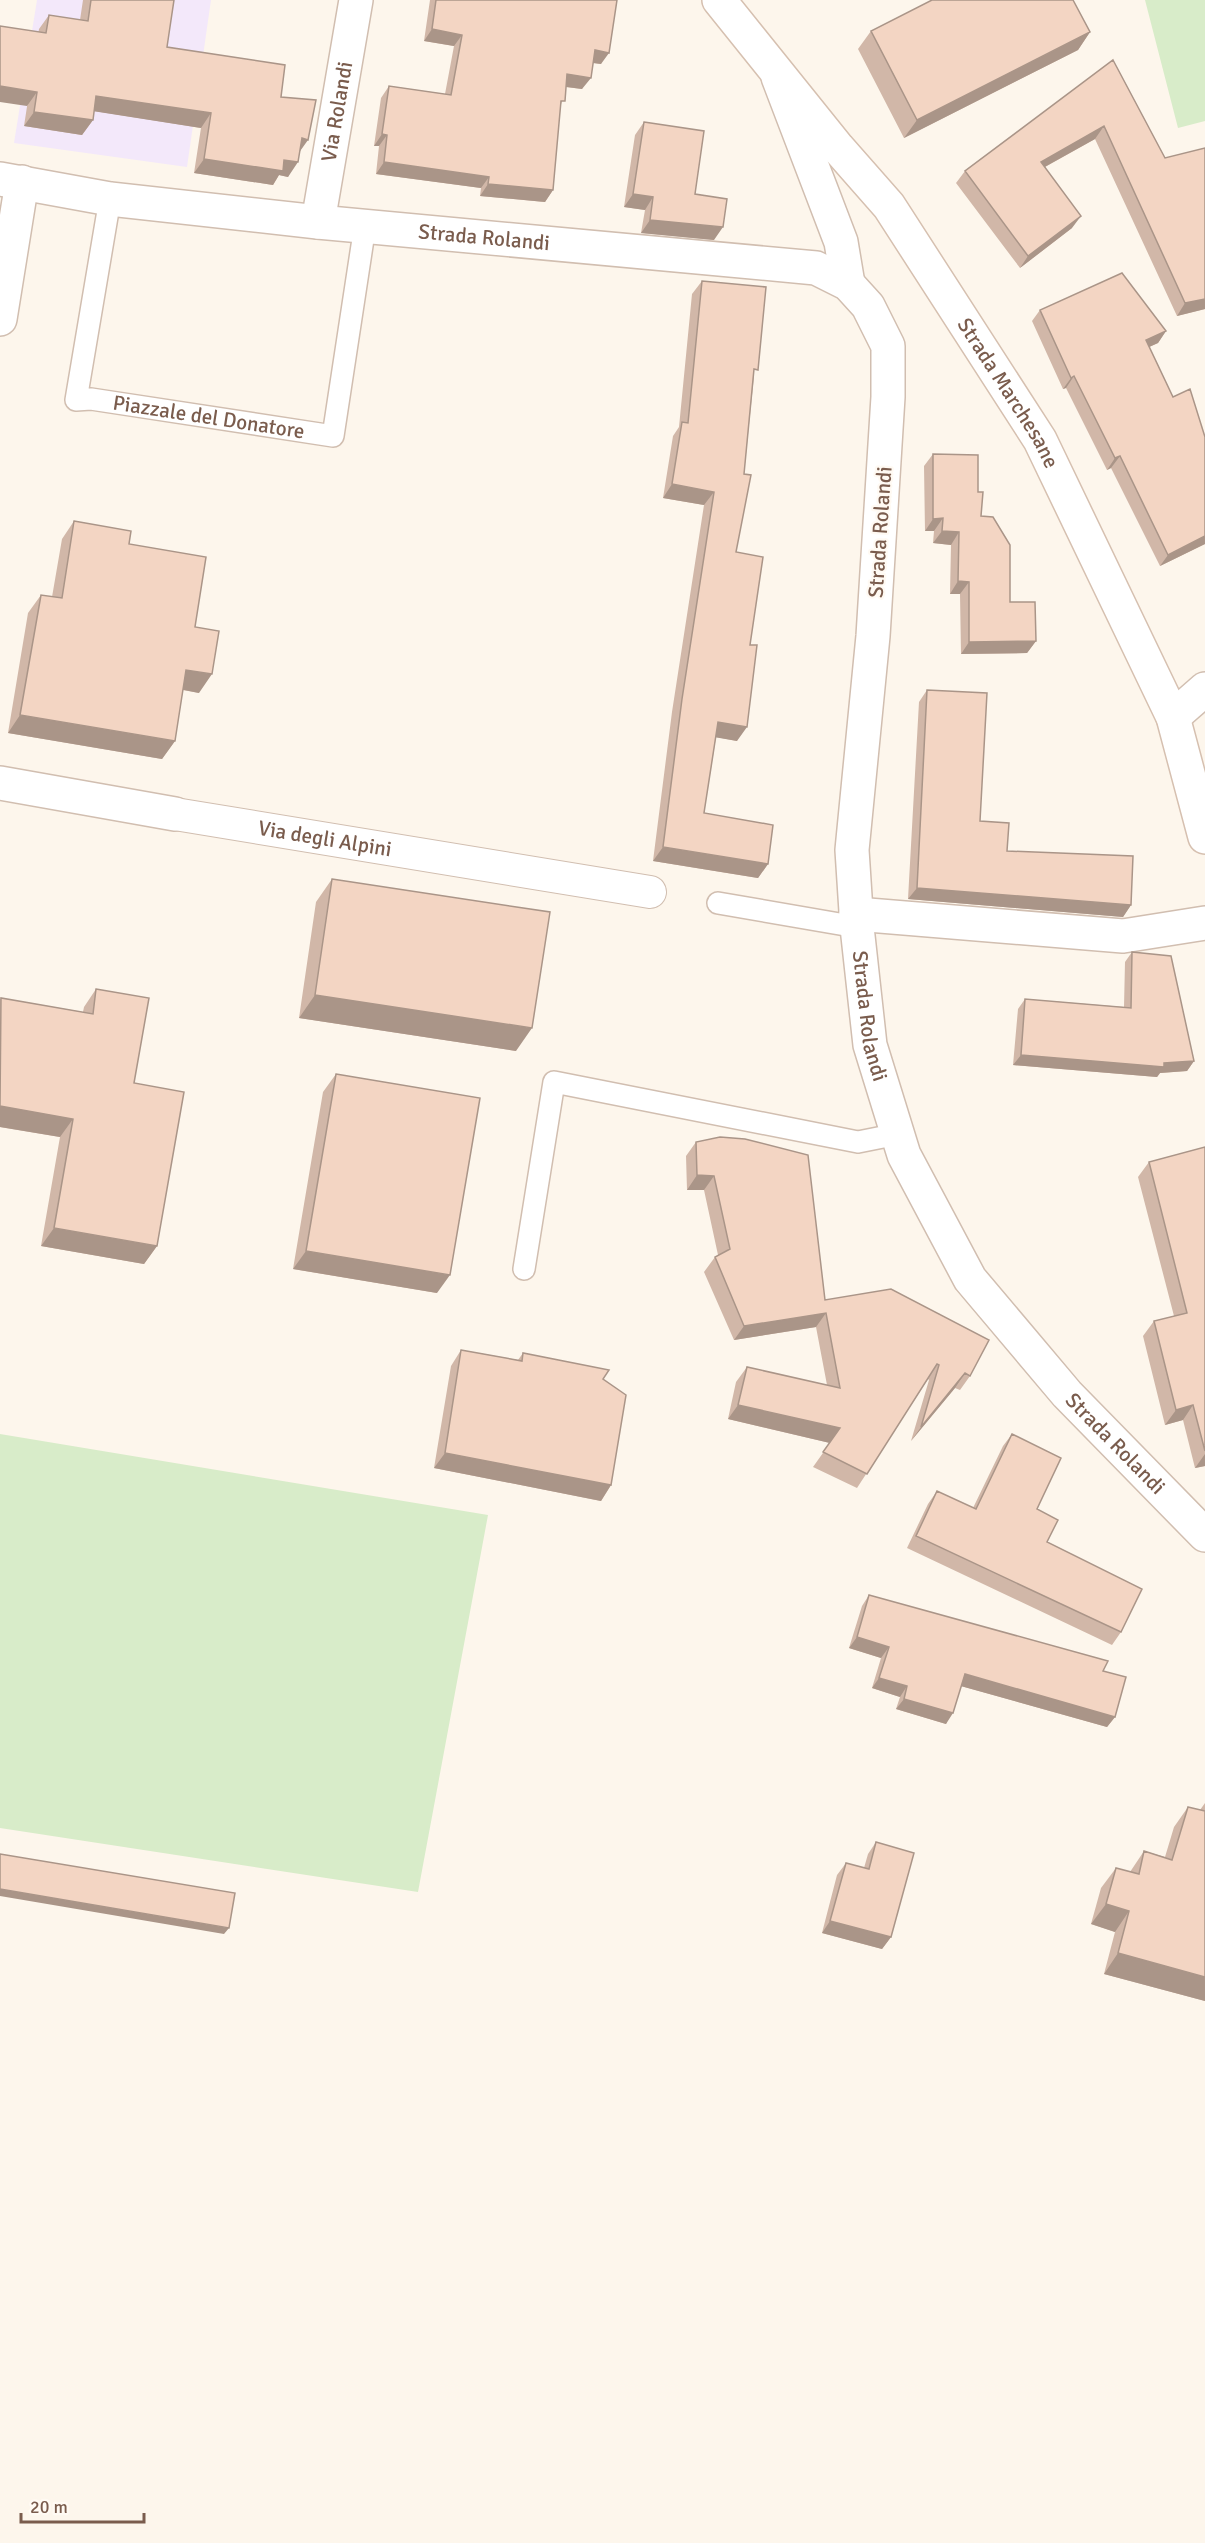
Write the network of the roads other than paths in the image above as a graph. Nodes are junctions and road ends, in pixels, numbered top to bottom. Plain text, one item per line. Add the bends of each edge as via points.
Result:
1 (356, 0) edge
2 (719, 0) edge
3 (774, 67) junction
4 (11, 181) edge
5 (110, 199) junction
6 (318, 222) junction
7 (365, 226) junction
8 (848, 284) junction
9 (0, 319) edge
10 (1205, 689) edge
11 (1173, 717) junction
12 (0, 783) edge
13 (175, 814) joint
14 (1205, 837) edge
15 (650, 892) dead end
16 (718, 903) dead end
17 (856, 920) junction
18 (1205, 923) edge
19 (898, 1134) junction
20 (524, 1269) dead end
21 (1205, 1535) edge

1 - 6 street, Via Rolandi
2 - 3 street, Strada Marchesane
3 - 8 street via 841,242
3 - 11 street, Strada Marchesane via 889,206 1040,440
4 - 5 street, Strada Rolandi
4 - 9 street
5 - 6 street, Strada Rolandi
5 - 7 lane, Piazzale del Donatore via 75,400 91,399 333,436
6 - 7 street, Strada Rolandi
7 - 8 street, Strada Rolandi via 816,268
8 - 17 street, Strada Rolandi via 868,306 888,346 873,636 852,850
10 - 11 street
11 - 14 street, Strada Marchesane
12 - 13 street, Via degli Alpini
13 - 15 street, Via degli Alpini
16 - 17 lane
17 - 18 street via 1123,936
17 - 19 street, Strada Rolandi via 870,1045
19 - 20 lane via 858,1142 554,1082
19 - 21 street, Strada Rolandi via 904,1155 970,1279 1067,1394

